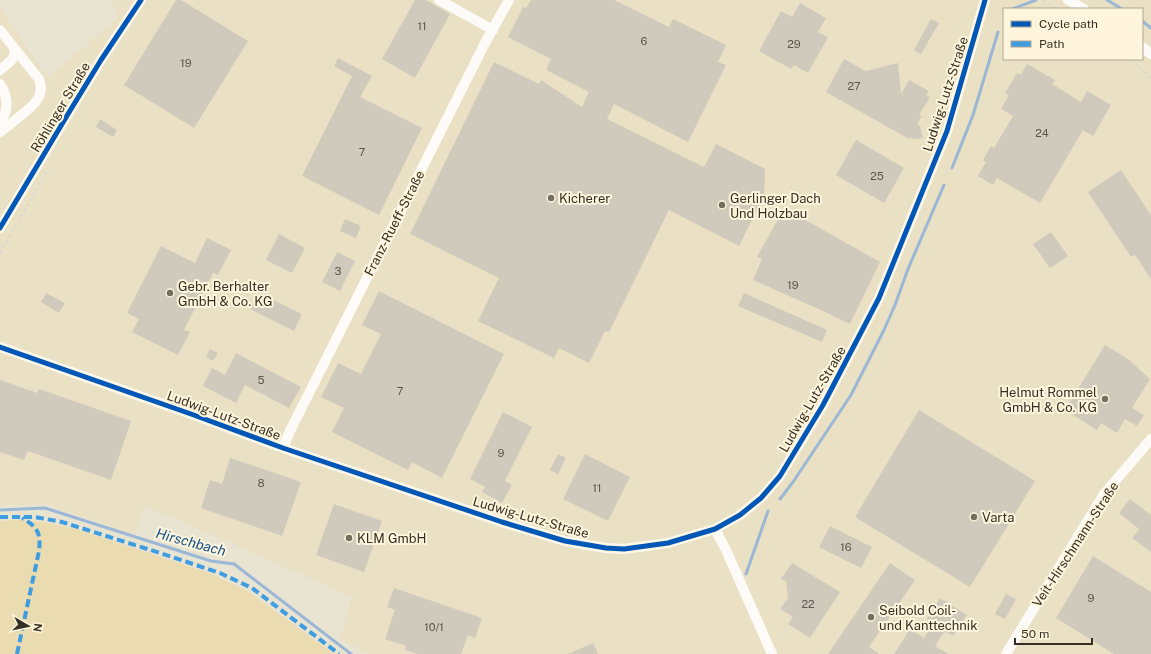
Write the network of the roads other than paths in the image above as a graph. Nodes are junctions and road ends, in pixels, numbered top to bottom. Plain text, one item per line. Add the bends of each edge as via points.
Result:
1 (141, 0) edge
2 (439, 0) edge
3 (509, 0) edge
4 (985, 0) edge
5 (1068, 0) edge
6 (1082, 8) edge
7 (0, 30) edge
8 (493, 30) junction
9 (1143, 48) edge
10 (15, 49) junction
11 (1151, 54) edge
12 (0, 70) edge
13 (0, 84) edge
14 (0, 122) edge
15 (0, 132) edge
16 (0, 228) edge
17 (0, 347) edge
18 (1151, 439) edge
19 (283, 448) junction
20 (715, 529) junction
21 (772, 654) edge
22 (1006, 654) edge

1 - 16 street, Röhlinger Straße via 101,60
2 - 8 street
3 - 8 street, Franz-Rueff-Straße
4 - 20 street, Ludwig-Lutz-Straße via 947,131 880,298 824,405 780,476 761,498 740,515
5 - 6 street
7 - 10 street
8 - 19 street, Franz-Rueff-Straße via 373,264
9 - 11 street
10 - 12 street via 14,58
10 - 15 street via 39,79 41,94 34,105
13 - 14 street via 6,100 4,117
17 - 19 street, Ludwig-Lutz-Straße
18 - 22 street, Veit-Hirschmann-Straße via 1104,494
19 - 20 street, Ludwig-Lutz-Straße via 502,522 590,546 624,549 668,543
20 - 21 street

